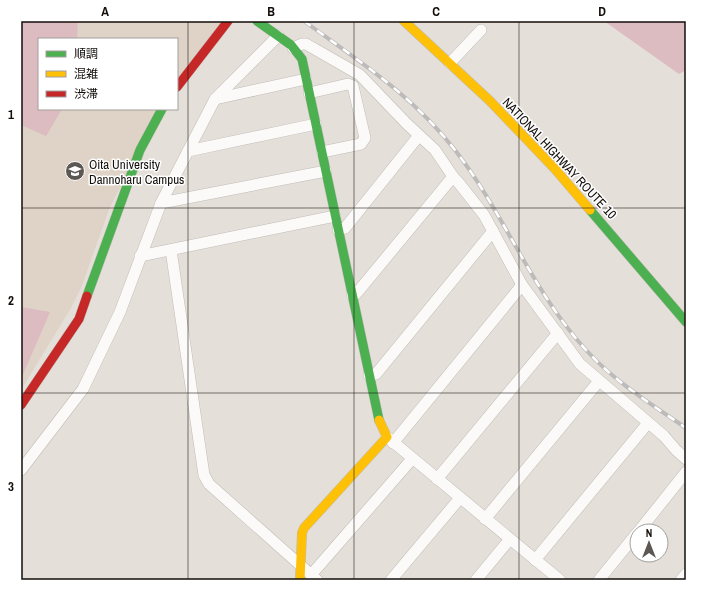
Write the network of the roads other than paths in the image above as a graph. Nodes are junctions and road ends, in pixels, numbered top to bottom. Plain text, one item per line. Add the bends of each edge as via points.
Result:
1 (228, 21) edge
2 (257, 21) edge
3 (404, 21) edge
4 (481, 30) dead end
5 (278, 36) junction
6 (294, 48) junction
7 (450, 64) junction
8 (306, 79) junction
9 (178, 86) edge
10 (309, 93) junction
11 (215, 99) junction
12 (161, 110) edge
13 (316, 124) junction
14 (417, 138) dead end
15 (188, 151) junction
16 (322, 152) junction
17 (326, 171) junction
18 (452, 176) junction
19 (161, 203) junction
20 (335, 216) junction
21 (338, 230) junction
22 (493, 231) junction
23 (171, 250) junction
24 (140, 256) junction
25 (522, 285) junction
26 (352, 294) junction
27 (686, 322) edge
28 (558, 333) junction
29 (369, 375) junction
30 (599, 381) junction
31 (21, 404) edge
32 (648, 423) junction
33 (390, 440) junction
34 (412, 459) junction
35 (686, 459) edge
36 (21, 470) edge
37 (686, 472) edge
38 (437, 479) junction
39 (460, 498) junction
40 (485, 519) junction
41 (645, 523) edge
42 (510, 539) junction
43 (629, 543) edge
44 (535, 560) junction
45 (300, 566) junction
46 (686, 574) edge
47 (314, 578) edge
48 (300, 580) edge
49 (391, 580) edge
50 (476, 580) edge
51 (559, 580) edge
52 (599, 580) edge
53 (681, 580) edge

1 - 9 main road
2 - 5 main road
3 - 7 main road, NATIONAL HIGHWAY ROUTE 10
4 - 7 street
5 - 6 main road
5 - 11 street
6 - 8 main road via 302,59
6 - 18 street via 306,44 360,75 406,124 435,150 450,169
7 - 27 main road, NATIONAL HIGHWAY ROUTE 10 via 490,101 555,169
8 - 10 main road
8 - 11 street
10 - 13 main road
10 - 16 street via 348,84 353,86 365,138 361,144
11 - 15 street
12 - 31 main road via 140,150 79,319
13 - 15 street
13 - 16 main road
14 - 21 street via 345,228
15 - 19 street
16 - 17 main road
17 - 19 street
17 - 20 main road
18 - 22 street via 481,211
18 - 26 street via 356,294
19 - 24 street
20 - 21 main road
20 - 23 street
21 - 26 main road
22 - 25 street
22 - 29 street via 376,374
23 - 24 street
23 - 45 street via 204,476
24 - 36 street via 120,312 84,389
25 - 28 street
25 - 33 street
26 - 29 main road
28 - 30 street via 583,367
28 - 38 street
29 - 33 main road via 380,424
30 - 32 street
30 - 40 street
32 - 35 street
32 - 44 street
33 - 34 street
33 - 45 main road via 304,528
34 - 38 street
34 - 47 street
37 - 41 street
38 - 39 street
39 - 40 street
39 - 49 street
40 - 42 street
42 - 44 street
42 - 50 street
43 - 52 street
44 - 51 street
45 - 47 street
45 - 48 main road
46 - 53 street

